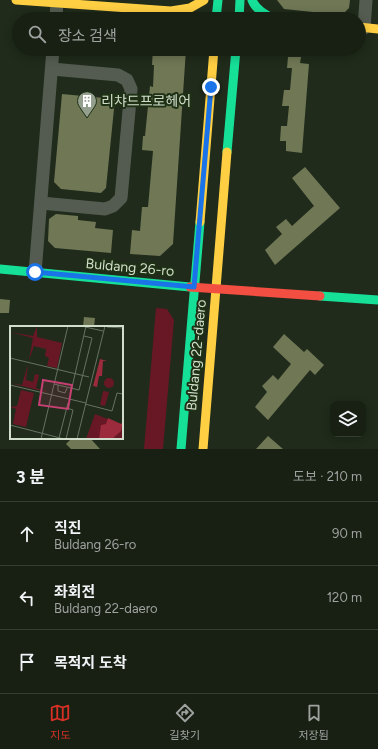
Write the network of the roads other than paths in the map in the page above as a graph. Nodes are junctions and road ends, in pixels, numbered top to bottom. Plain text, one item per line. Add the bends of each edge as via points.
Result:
1 (16, 0) edge
2 (204, 0) edge
3 (218, 0) edge
4 (240, 0) edge
5 (252, 0) edge
6 (366, 0) edge
7 (57, 2) edge
8 (171, 11) joint
9 (56, 12) edge
10 (217, 12) edge
11 (239, 12) edge
12 (262, 12) edge
13 (364, 12) edge
14 (366, 28) edge
15 (378, 29) edge
16 (53, 56) edge
17 (205, 56) edge
18 (213, 56) edge
19 (235, 56) edge
20 (52, 69) junction
21 (244, 76) dead end
22 (233, 86) junction
23 (211, 87) junction
24 (41, 203) junction
25 (0, 269) edge
26 (35, 272) junction
27 (194, 287) junction
28 (216, 288) junction
29 (378, 300) edge
30 (181, 449) edge
31 (203, 449) edge

1 - 7 main road
2 - 8 main road via 190,8
3 - 10 main road
4 - 11 main road
5 - 12 main road
6 - 13 street
7 - 8 main road
7 - 9 street
14 - 15 main road
16 - 20 street
17 - 23 main road via 204,73
18 - 23 main road, Buldang 22-daero
19 - 22 main road, Buldang 22-daero
20 - 24 street
20 - 24 street via 118,75 127,80 131,89 121,198 113,206 105,209
21 - 22 main road
22 - 28 main road, Buldang 22-daero
23 - 27 main road, Buldang 22-daero
24 - 26 street
25 - 26 main road, Buldang 26-ro
26 - 27 main road, Buldang 26-ro
27 - 28 main road, Buldang 26-ro
27 - 30 main road, Buldang 22-daero
28 - 29 main road, Buldang 26-ro
28 - 31 main road, Buldang 22-daero

